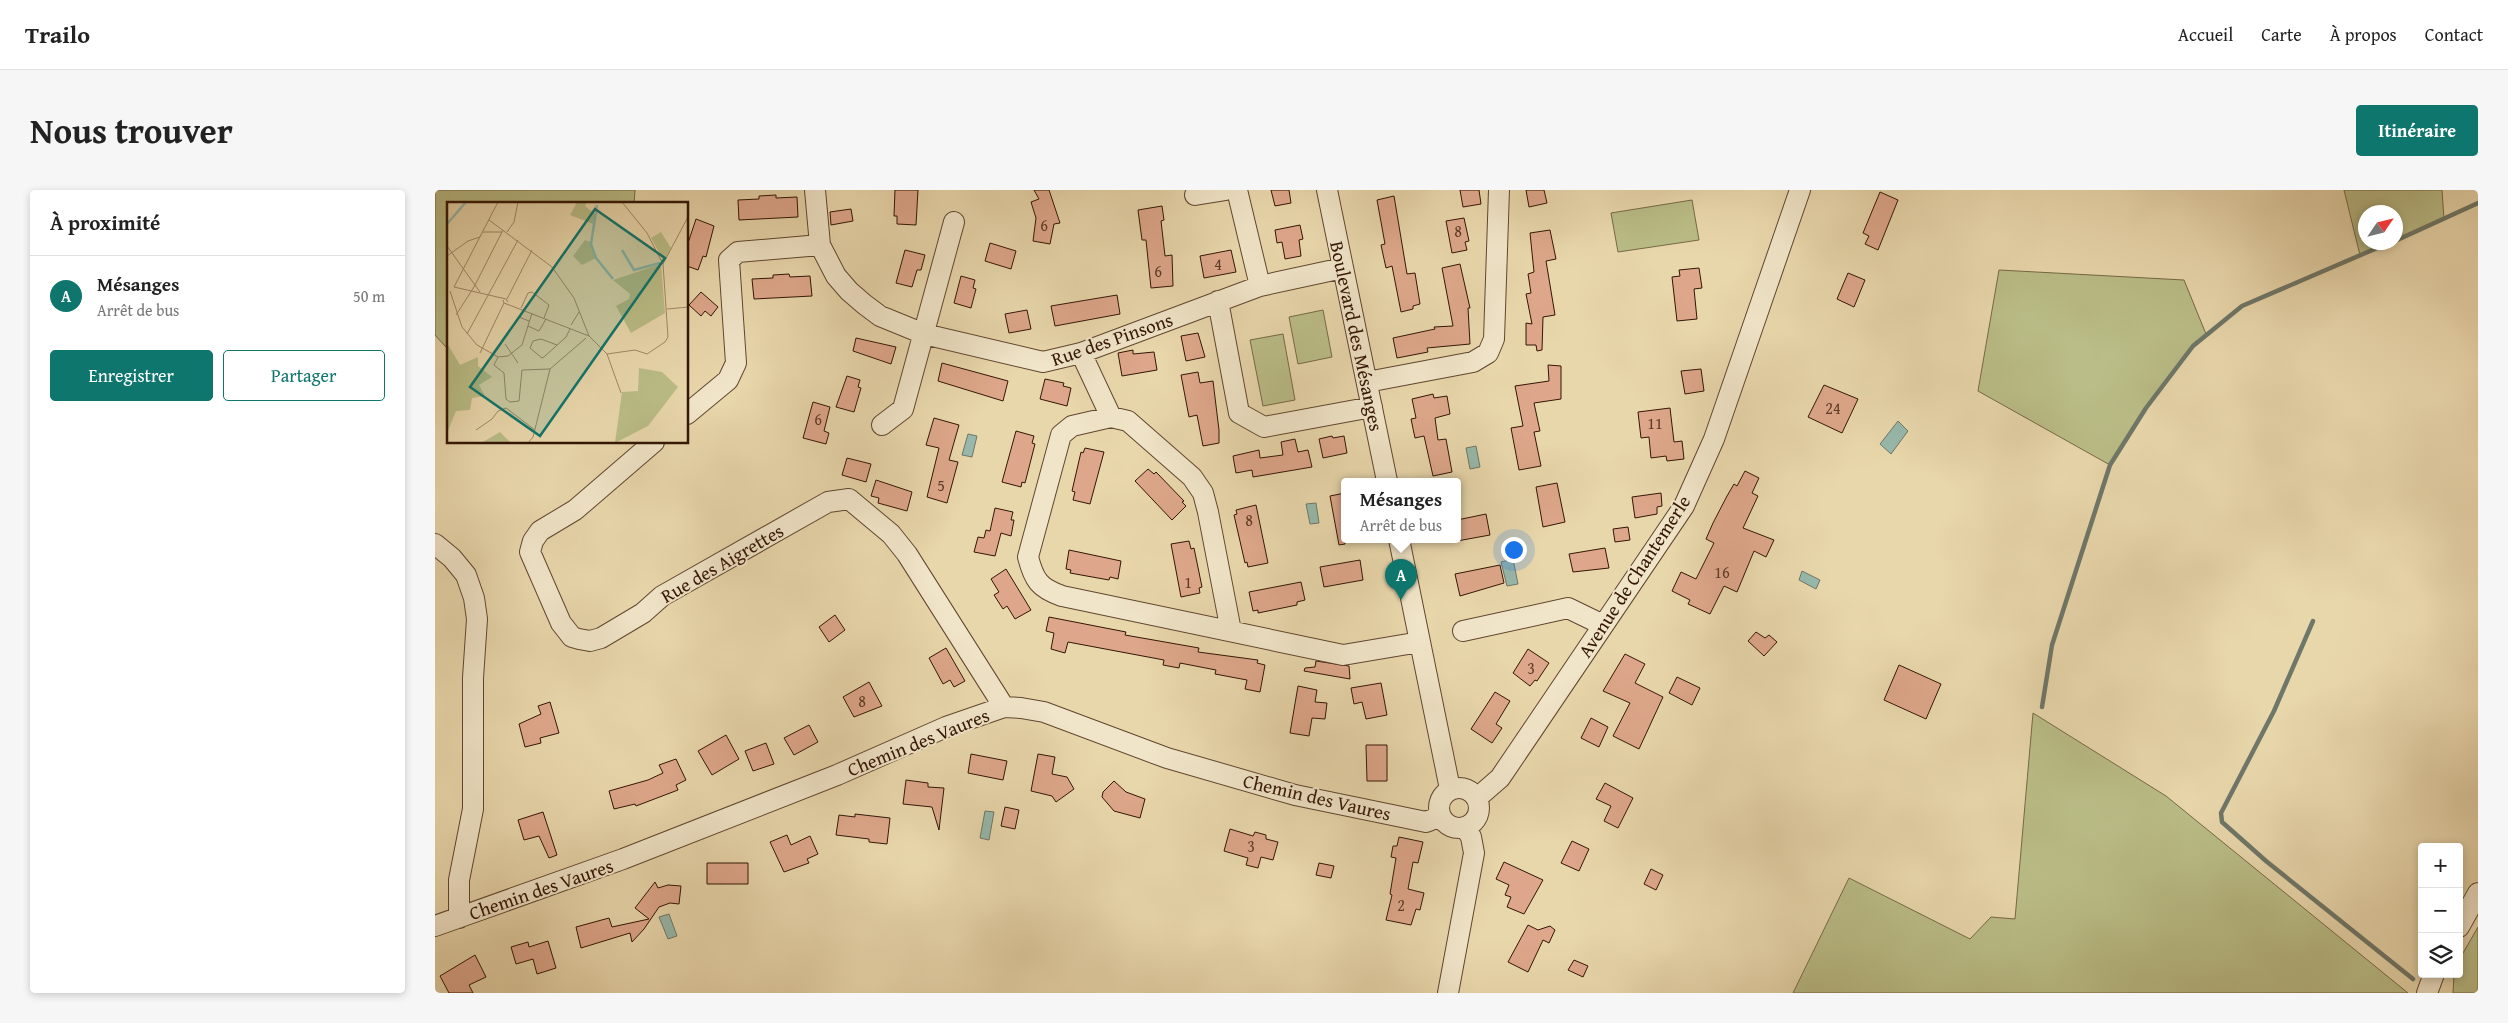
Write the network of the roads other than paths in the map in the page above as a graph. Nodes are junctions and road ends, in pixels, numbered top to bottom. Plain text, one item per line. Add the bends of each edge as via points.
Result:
1 (815, 190) edge
2 (1226, 190) edge
3 (1237, 190) edge
4 (1327, 190) edge
5 (1499, 190) edge
6 (1800, 190) edge
7 (1195, 195) dead end
8 (954, 222) dead end
9 (820, 245) junction
10 (1343, 268) junction
11 (1260, 286) junction
12 (1217, 301) junction
13 (924, 334) junction
14 (1081, 353) junction
15 (1367, 382) junction
16 (1372, 407) junction
17 (689, 412) edge
18 (1111, 417) junction
19 (882, 425) dead end
20 (652, 444) edge
21 (1386, 478) edge
22 (1400, 543) edge
23 (435, 544) edge
24 (1603, 625) junction
25 (1231, 631) junction
26 (1463, 631) dead end
27 (1420, 642) junction
28 (1004, 707) junction
29 (1450, 789) junction
30 (1477, 798) junction
31 (1441, 816) junction
32 (1465, 828) junction
33 (2478, 893) edge
34 (459, 918) junction
35 (2463, 920) edge
36 (435, 926) edge
37 (2433, 978) edge
38 (1448, 993) edge
39 (2427, 993) edge

1 - 9 street, Rue des Pinsons
2 - 7 street
3 - 11 street
4 - 10 street, Boulevard des Mésanges
5 - 15 street via 1494,339 1489,353 1473,362
6 - 24 street, Avenue de Chantemerle via 1714,439 1684,506
8 - 13 street
9 - 13 street, Rue des Pinsons via 836,276 849,291 880,316
9 - 17 street via 732,255 729,260 736,363 728,380
10 - 11 street, Rue des Pinsons
10 - 15 street, Boulevard des Mésanges
11 - 12 street, Rue des Pinsons
12 - 14 street, Rue des Pinsons
12 - 16 street via 1239,413 1263,427
13 - 14 street, Rue des Pinsons via 1043,362
13 - 19 street via 903,409
14 - 18 street
15 - 16 street, Boulevard des Mésanges
16 - 21 street, Boulevard des Mésanges
18 - 25 street via 1128,421 1192,477 1203,493
18 - 25 street via 1073,426 1061,435 1028,556 1033,575 1045,590 1062,596
20 - 28 street, Rue des Aigrettes via 575,510 540,531 533,541 530,552 537,571 561,623 572,637 590,641 601,638 643,613 662,596 820,506 833,500 849,499 891,534 907,554
22 - 27 street
23 - 34 street via 466,575 477,619 473,678 473,809 459,880
24 - 26 street via 1568,608
24 - 30 street, Avenue de Chantemerle via 1500,778
25 - 27 street via 1343,655
27 - 29 street
28 - 31 street, Chemin des Vaures via 1044,712 1167,758 1295,795 1426,822
28 - 34 street, Chemin des Vaures via 946,727 837,775 623,859
29 - 30 street via 1462,788
29 - 31 street via 1441,798
30 - 32 street via 1478,816
31 - 32 street via 1448,825
32 - 38 street via 1471,837 1473,853
33 - 35 street
34 - 36 street, Chemin des Vaures
37 - 39 street

